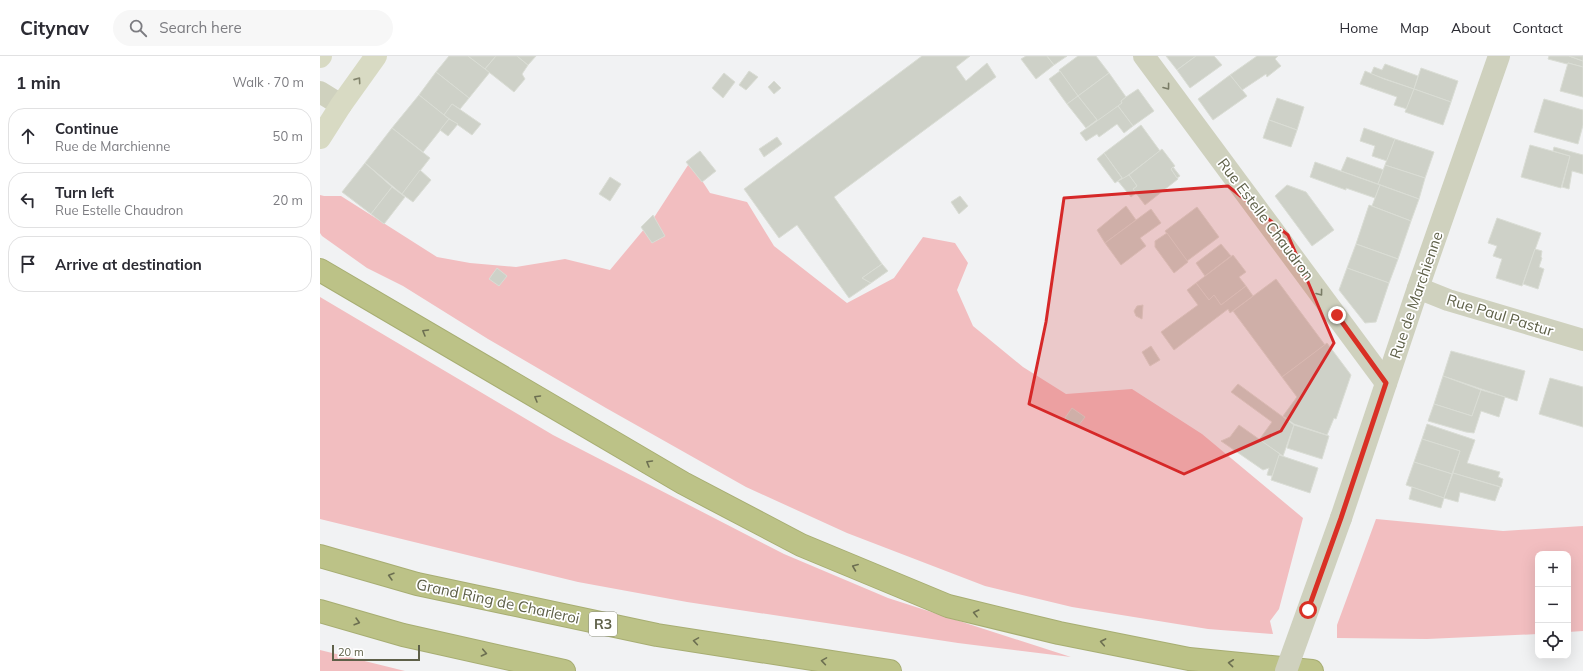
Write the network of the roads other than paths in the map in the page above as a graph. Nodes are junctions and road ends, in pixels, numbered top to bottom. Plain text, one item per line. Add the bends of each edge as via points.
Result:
1 (376, 56) edge
2 (1144, 56) edge
3 (1499, 56) edge
4 (320, 92) edge
5 (341, 105) junction
6 (320, 138) edge
7 (320, 270) edge
8 (1418, 288) junction
9 (1583, 340) edge
10 (1386, 383) junction
11 (320, 556) edge
12 (320, 612) edge
13 (564, 671) edge
14 (890, 671) edge
15 (1286, 671) edge
16 (1312, 671) edge

5 -> 1 main road
2 -> 10 street, Rue Estelle Chaudron
3 - 8 street, Rue de Marchienne
4 - 5 street
5 - 6 main road
16 -> 7 highway via 1189,659 1059,633 948,606 801,545 690,487
8 - 9 street, Rue Paul Pastur via 1448,300
8 - 10 street, Rue de Marchienne
10 - 15 street, Rue de Marchienne, bridge
14 -> 11 highway, Grand Ring de Charleroi / R3 via 657,635 417,584
12 -> 13 highway via 403,635

